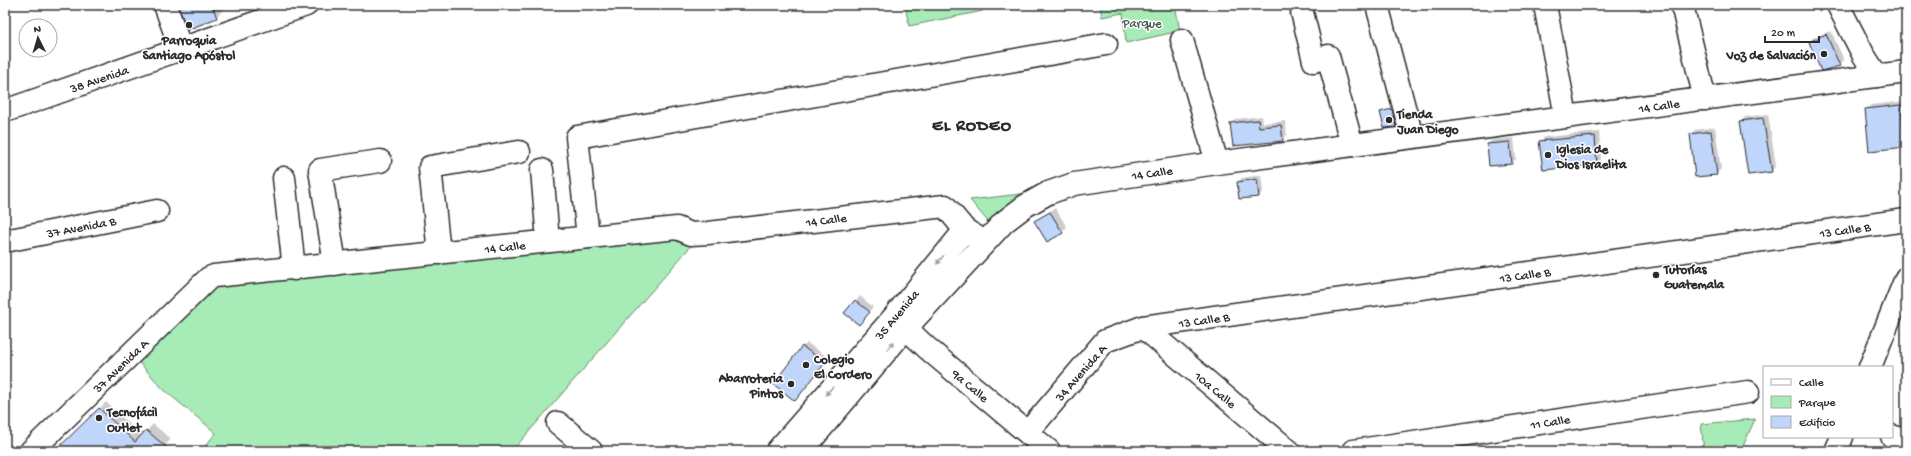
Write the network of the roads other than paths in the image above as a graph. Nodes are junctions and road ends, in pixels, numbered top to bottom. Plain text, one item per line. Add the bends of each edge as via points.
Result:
1 (165, 5) edge
2 (306, 5) edge
3 (1377, 5) edge
4 (1544, 5) edge
5 (1682, 5) edge
6 (1838, 5) edge
7 (1302, 12) dead end
8 (1182, 40) dead end
9 (1106, 44) dead end
10 (181, 49) junction
11 (1906, 72) edge
12 (1877, 76) junction
13 (1705, 99) junction
14 (5, 110) edge
15 (1566, 117) junction
16 (1412, 137) junction
17 (1352, 145) junction
18 (519, 152) dead end
19 (380, 161) dead end
20 (1216, 163) junction
21 (542, 170) dead end
22 (284, 178) dead end
23 (158, 211) dead end
24 (1906, 220) edge
25 (965, 230) junction
26 (588, 237) junction
27 (5, 241) edge
28 (548, 241) junction
29 (985, 242) junction
30 (439, 253) junction
31 (335, 264) junction
32 (294, 269) junction
33 (209, 278) joint
34 (1906, 278) edge
35 (900, 322) junction
36 (1143, 327) junction
37 (1870, 366) edge
38 (1748, 392) dead end
39 (558, 423) dead end
40 (1028, 432) junction
41 (1893, 436) edge
42 (1842, 438) edge
43 (1906, 441) edge
44 (31, 451) edge
45 (591, 451) edge
46 (777, 451) edge
47 (802, 451) edge
48 (1049, 451) edge
49 (1289, 451) edge
50 (1353, 451) edge
51 (1836, 451) edge

1 - 10 street
2 - 10 street, 38 Avenida
3 - 16 street
4 - 15 street
5 - 13 street
6 - 12 street
7 - 17 street via 1314,61 1328,56
8 - 20 street
9 - 26 street via 577,137
10 - 14 street, 38 Avenida
11 - 12 street, 14 Calle
12 - 13 street, 14 Calle
13 - 15 street, 14 Calle
15 - 16 street, 14 Calle
16 - 17 street, 14 Calle
17 - 20 street, 14 Calle
18 - 30 street via 430,167
19 - 31 street via 320,170
20 - 29 street, 14 Calle via 1074,184 1048,193 1025,206 1004,222
21 - 28 street
22 - 32 street
23 - 27 street, 37 Avenida B
24 - 36 street, 13 Calle B
25 - 26 street, 14 Calle via 945,206 708,233 691,234 677,228
25 - 29 street, 14 Calle
25 -> 35 street, 35 Avenida
26 - 28 street, 14 Calle
28 - 30 street, 14 Calle
29 - 35 street, 35 Avenida
30 - 31 street, 14 Calle
31 - 32 street, 14 Calle
32 - 33 street, 14 Calle
33 - 44 street, 37 Avenida A
34 - 37 street
35 - 40 street, 9a Calle via 927,348
35 -> 46 street, 35 Avenida
47 -> 35 street, 35 Avenida
36 - 40 street, 34 Avenida A via 1105,341
36 - 49 street, 10a Calle
38 - 50 street, 11 Calle
39 - 45 street
40 - 48 street, 9a Calle
41 - 43 street
42 - 51 street

